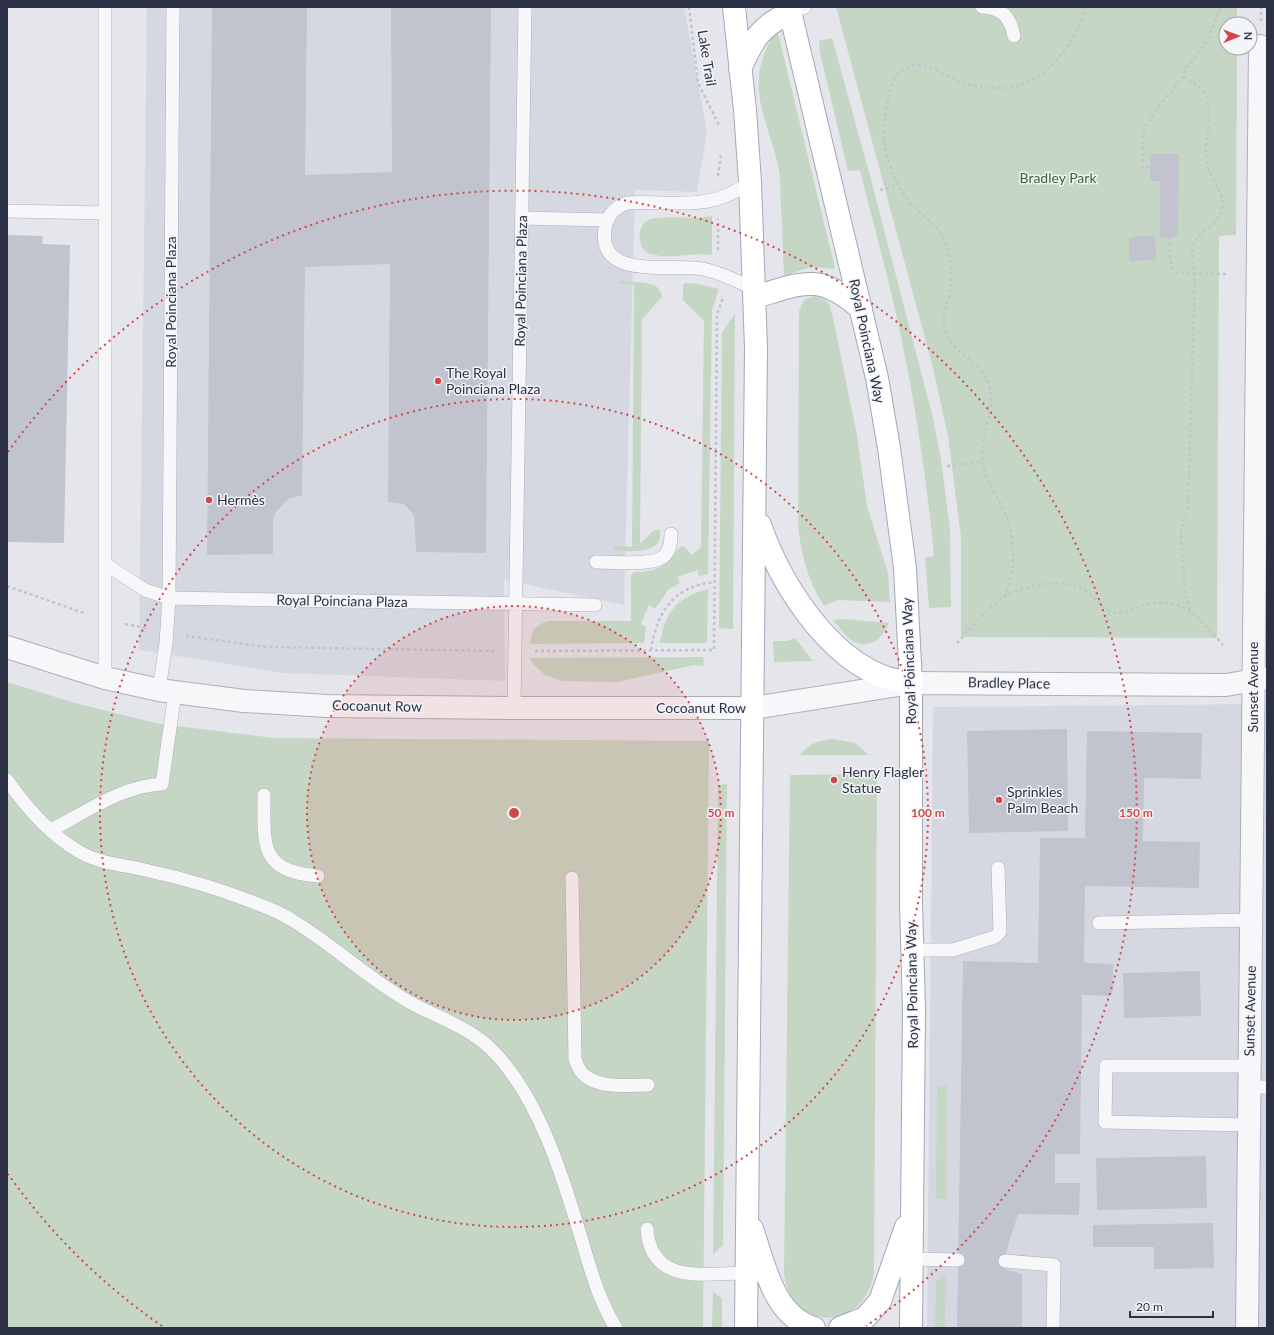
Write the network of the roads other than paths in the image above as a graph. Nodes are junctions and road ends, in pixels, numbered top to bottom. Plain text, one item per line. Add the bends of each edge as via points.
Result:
1 (105, 7) edge
2 (173, 7) edge
3 (525, 7) edge
4 (734, 7) edge
5 (982, 7) edge
6 (795, 9) edge
7 (1014, 36) dead end
8 (1260, 46) dead end
9 (740, 69) junction
10 (1263, 95) edge
11 (750, 182) junction
12 (7, 211) edge
13 (105, 213) junction
14 (522, 218) junction
15 (608, 220) junction
16 (755, 293) junction
17 (861, 309) junction
18 (1262, 430) edge
19 (755, 509) junction
20 (671, 534) dead end
21 (596, 562) dead end
22 (105, 564) junction
23 (169, 598) junction
24 (516, 604) junction
25 (595, 605) dead end
26 (7, 647) edge
27 (105, 678) junction
28 (1260, 679) edge
29 (910, 683) junction
30 (167, 692) junction
31 (514, 708) junction
32 (754, 708) junction
33 (7, 780) edge
34 (264, 795) dead end
35 (51, 830) junction
36 (998, 868) dead end
37 (318, 876) dead end
38 (572, 878) dead end
39 (1251, 920) junction
40 (1099, 923) dead end
41 (912, 950) junction
42 (1255, 1080) edge
43 (648, 1085) dead end
44 (1249, 1125) junction
45 (912, 1210) junction
46 (747, 1215) junction
47 (647, 1229) dead end
48 (912, 1259) junction
49 (958, 1260) dead end
50 (1005, 1261) dead end
51 (746, 1273) junction
52 (616, 1328) edge
53 (746, 1328) edge
54 (814, 1328) edge
55 (840, 1328) edge
56 (911, 1328) edge
57 (1054, 1328) edge
58 (1247, 1328) edge

1 - 13 lane
2 - 23 lane, Royal Poinciana Plaza
3 - 14 lane, Royal Poinciana Plaza
4 - 9 main road
5 - 7 lane via 1003,13 1012,22
6 - 9 main road via 771,22 759,34
6 - 17 main road, Royal Poinciana Way
8 - 10 street, Sunset Avenue
9 - 11 main road
10 - 18 street, Sunset Avenue
11 - 15 lane via 730,195 705,203 627,203 613,211
11 - 16 main road
12 - 13 lane
13 - 22 lane
14 - 15 lane
14 - 24 lane, Royal Poinciana Plaza
15 - 16 lane via 605,242 610,253 620,262 641,266 703,269
16 - 17 main road via 812,283 827,285 843,293
16 - 19 main road
17 - 29 main road, Royal Poinciana Way via 877,378 905,568
18 - 28 street, Sunset Avenue
19 - 29 main road via 769,549 782,575 822,632 848,656 867,668 887,678
19 - 32 main road
20 - 21 lane via 668,551 663,557 655,560
22 - 23 lane via 145,590
22 - 27 lane
23 - 24 lane, Royal Poinciana Plaza
23 - 30 lane, Royal Poinciana Plaza via 166,643
24 - 25 lane, Royal Poinciana Plaza
24 - 31 lane
26 - 27 street, Cocoanut Row
27 - 30 street, Cocoanut Row
28 - 29 street, Bradley Place via 1226,685
28 - 39 street, Sunset Avenue
29 - 32 street, Bradley Place
29 - 41 main road, Royal Poinciana Way
30 - 31 street, Cocoanut Row via 287,704
30 - 35 lane, Royal Poinciana Plaza via 162,784 130,790
31 - 32 street, Cocoanut Row
32 - 46 main road
33 - 35 lane via 25,806
34 - 37 lane via 265,842 273,860 286,870
35 - 52 lane via 78,852 100,861 151,871 193,883 249,901 289,918 385,987 412,1004 464,1030 491,1048 510,1071 548,1142 560,1169 596,1286
36 - 41 lane via 1000,932 995,937 953,950
38 - 43 lane via 574,1059 583,1075 598,1082
39 - 40 lane
39 - 42 street, Sunset Avenue
41 - 45 main road, Royal Poinciana Way
42 - 44 street, Sunset Avenue
42 - 44 lane via 1106,1066 1105,1122
44 - 58 street, Sunset Avenue
45 - 48 main road, Royal Poinciana Way
45 - 55 main road via 880,1301 865,1318
46 - 51 main road
46 - 54 main road via 771,1284 782,1306 796,1320
47 - 51 lane via 651,1250 658,1262 667,1268 691,1273
48 - 49 lane
48 - 56 main road, Royal Poinciana Way
50 - 57 lane via 1054,1264
51 - 53 main road

